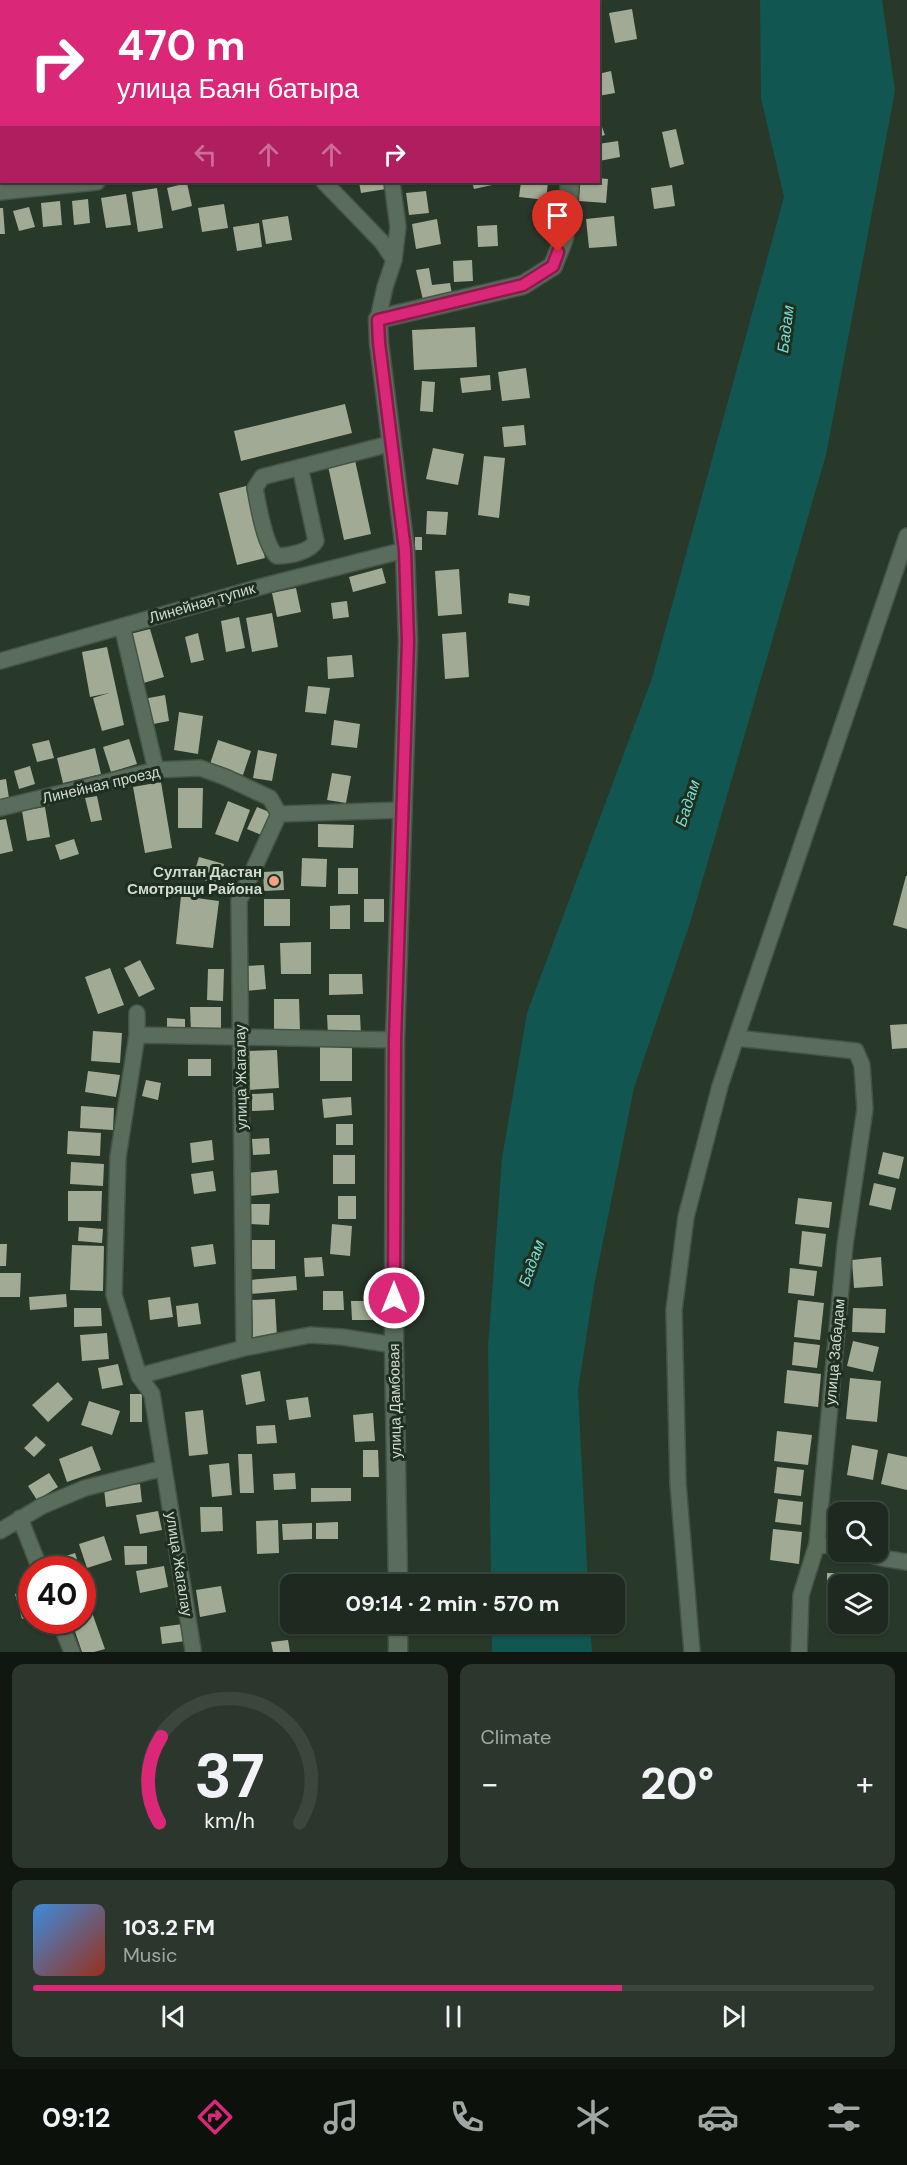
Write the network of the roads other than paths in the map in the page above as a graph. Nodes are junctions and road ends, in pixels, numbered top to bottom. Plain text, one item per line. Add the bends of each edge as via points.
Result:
1 (87, 183) edge
2 (325, 183) edge
3 (392, 183) edge
4 (570, 183) edge
5 (0, 192) edge
6 (394, 260) junction
7 (378, 320) junction
8 (393, 443) junction
9 (300, 467) junction
10 (907, 536) edge
11 (405, 550) junction
12 (122, 626) junction
13 (0, 661) edge
14 (156, 770) junction
15 (0, 808) edge
16 (403, 810) junction
17 (279, 814) junction
18 (137, 1013) dead end
19 (137, 1035) junction
20 (240, 1038) junction
21 (736, 1038) junction
22 (395, 1040) junction
23 (394, 1345) junction
24 (244, 1348) junction
25 (139, 1376) junction
26 (164, 1468) junction
27 (20, 1518) junction
28 (0, 1530) edge
29 (817, 1544) junction
30 (828, 1546) edge
31 (35, 1556) edge
32 (888, 1559) edge
33 (907, 1562) edge
34 (398, 1574) edge
35 (65, 1634) edge
36 (398, 1634) edge
37 (193, 1650) dead end
38 (72, 1652) edge
39 (398, 1652) edge
40 (692, 1652) edge
41 (799, 1652) edge

1 - 5 street
2 - 6 street via 382,242
3 - 6 street via 398,227
4 - 7 street via 564,238 553,266 523,285
6 - 7 street
7 - 8 street, улица Дамбовая
8 - 9 street
8 - 11 street, улица Дамбовая
9 - 9 street via 262,477 255,488 269,544 277,556 298,552 316,542
10 - 21 street
11 - 12 street, Линейная тупик
11 - 16 street, улица Дамбовая via 408,642
12 - 13 street, Линейная тупик
12 - 14 street
14 - 15 street, Линейная проезд
14 - 17 street, Линейная проезд via 200,768 270,798
16 - 17 street
16 - 22 street, улица Дамбовая
17 - 20 street, улица Жагалау via 239,901
18 - 19 street, улица Жагалау
19 - 20 street
19 - 25 street, улица Жагалау via 118,1157 114,1295
20 - 22 street
20 - 24 street, улица Жагалау
21 - 29 street, улица Забадам via 856,1051 862,1065 865,1109 844,1245
21 - 40 street via 686,1217 674,1310 678,1484
22 - 23 street, улица Дамбовая
23 - 24 street via 310,1335
23 - 34 street, улица Дамбовая
24 - 25 street
25 - 26 street, улица Жагалау via 152,1394
26 - 27 street via 85,1488
26 - 37 street, улица Жагалау
27 - 28 street
27 - 31 street
29 - 30 street
29 - 41 street, улица Забадам via 801,1595
32 - 33 street
35 - 38 street
36 - 39 street

